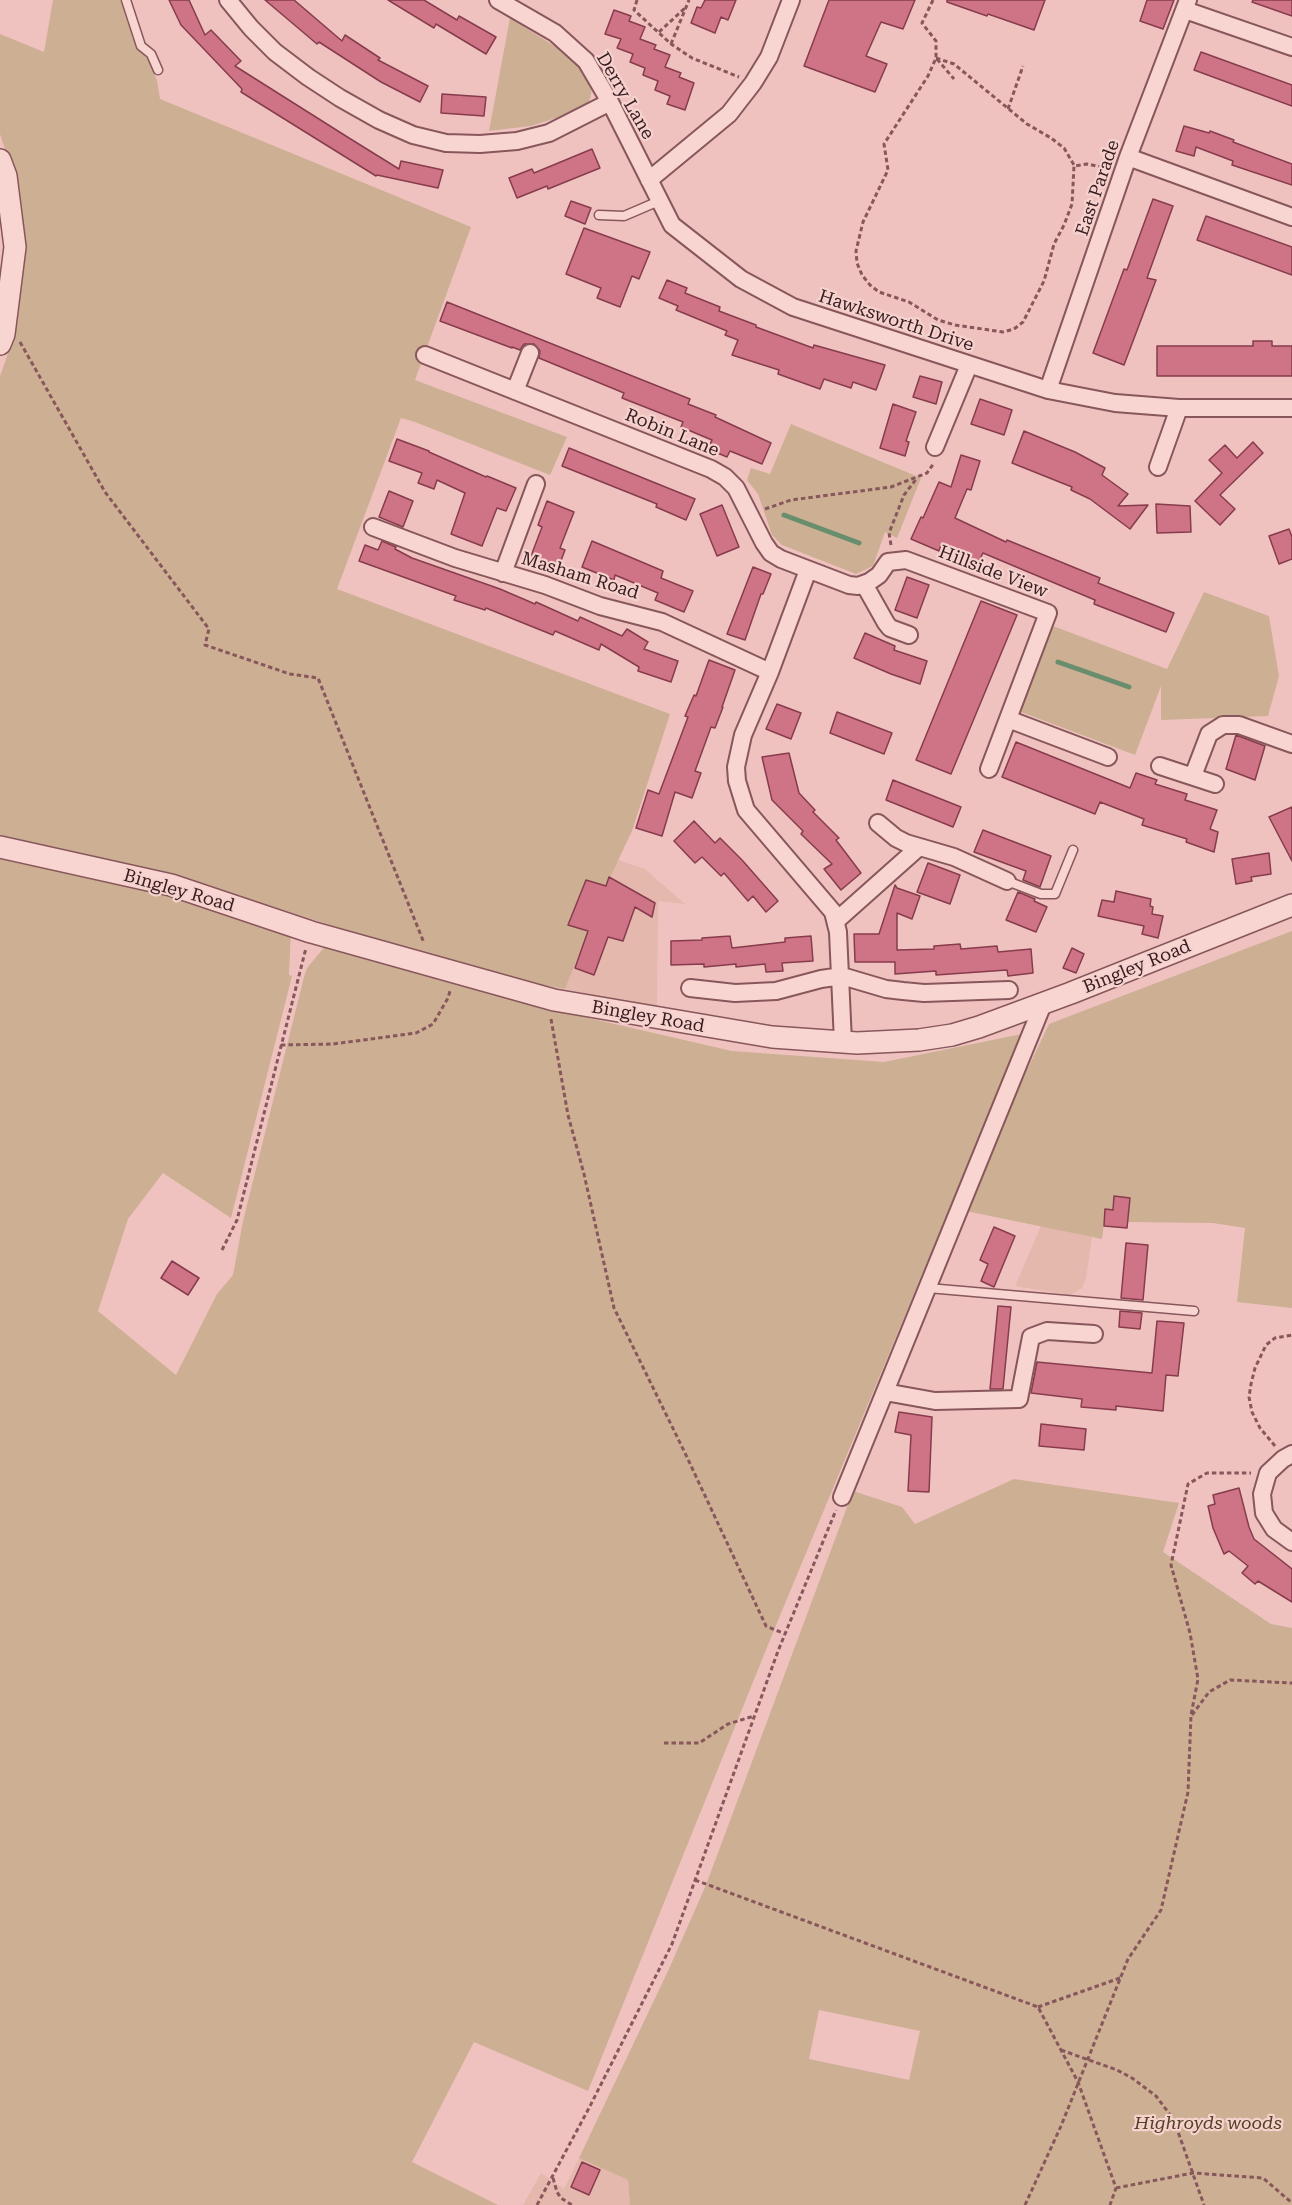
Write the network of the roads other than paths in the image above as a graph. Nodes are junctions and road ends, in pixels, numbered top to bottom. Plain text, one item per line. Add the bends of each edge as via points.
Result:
1 (126, 0) edge
2 (228, 0) edge
3 (498, 0) edge
4 (791, 0) edge
5 (1187, 5) edge
6 (1292, 47) edge
7 (158, 69) dead end
8 (610, 102) junction
9 (1128, 158) junction
10 (0, 160) edge
11 (649, 180) junction
12 (659, 201) junction
13 (599, 215) dead end
14 (1292, 217) edge
15 (2, 339) edge
16 (530, 353) dead end
17 (425, 355) dead end
18 (969, 365) junction
19 (1048, 390) junction
20 (515, 391) junction
21 (1179, 408) junction
22 (1292, 408) edge
23 (935, 447) road end
24 (1158, 467) dead end
25 (536, 484) dead end
26 (373, 527) dead end
27 (808, 570) junction
28 (503, 573) junction
29 (864, 584) junction
30 (909, 636) dead end
31 (771, 672) junction
32 (1008, 719) junction
33 (1292, 744) edge
34 (1108, 757) dead end
35 (1160, 766) dead end
36 (989, 769) dead end
37 (1193, 776) junction
38 (1215, 784) dead end
39 (878, 824) dead end
40 (0, 847) edge
41 (918, 848) junction
42 (1073, 850) dead end
43 (1007, 881) joint
44 (1292, 905) edge
45 (836, 921) junction
46 (842, 976) junction
47 (690, 988) dead end
48 (1009, 990) dead end
49 (1044, 1004) junction
50 (843, 1042) junction
51 (928, 1288) junction
52 (1194, 1311) dead end
53 (1094, 1334) dead end
54 (885, 1392) junction
55 (1290, 1455) edge
56 (842, 1497) road end
57 (1292, 1542) edge

1 - 7 lane via 141,46 152,54
2 - 8 street via 267,44 308,77 379,120 413,135 446,143 517,141 549,133
3 - 8 street, Derry Lane via 555,33 586,61
4 - 11 street via 769,57 729,114
5 - 6 street
5 - 9 street, East Parade
8 - 11 street, Derry Lane
9 - 14 street
9 - 19 street, East Parade
10 - 15 street via 6,176 15,248
11 - 12 street, Hawksworth Drive
12 - 13 lane via 624,216
12 - 18 street, Hawksworth Drive via 672,225 741,279 783,302
16 - 20 street
17 - 20 street, Robin Lane
18 - 19 street, Hawksworth Drive
18 - 23 street
19 - 21 street, Hawksworth Drive via 1115,403
20 - 27 street, Robin Lane via 725,477 736,488 771,553
21 - 22 street, Hawksworth Drive
21 - 24 street
25 - 28 street
26 - 28 street, Masham Road
27 - 29 street via 849,585
27 - 31 street
28 - 31 street, Masham Road via 662,622
29 - 30 street via 890,628
29 - 32 street, Hillside View via 893,560 906,560 1048,613
31 - 45 street via 737,754 741,796 753,820 827,903
32 - 34 street
32 - 36 street, Hillside View
33 - 37 street via 1239,725 1223,725 1209,734
35 - 37 street
37 - 38 street
39 - 41 street
40 - 50 street, Bingley Road via 171,885 311,932 554,1000 729,1031
41 - 43 street via 954,857
41 - 45 street
42 - 43 lane via 1055,894 1041,894
44 - 49 street, Bingley Road
45 - 46 street
46 - 47 street via 776,991 735,993
46 - 48 street via 886,989 924,993
46 - 50 street
49 - 50 street, Bingley Road via 952,1035
49 - 51 street
51 - 52 lane
51 - 54 street
53 - 54 street via 1047,1331 1031,1337 1019,1399 934,1401
54 - 56 street
55 - 57 street via 1268,1473 1262,1494 1264,1513 1274,1529

